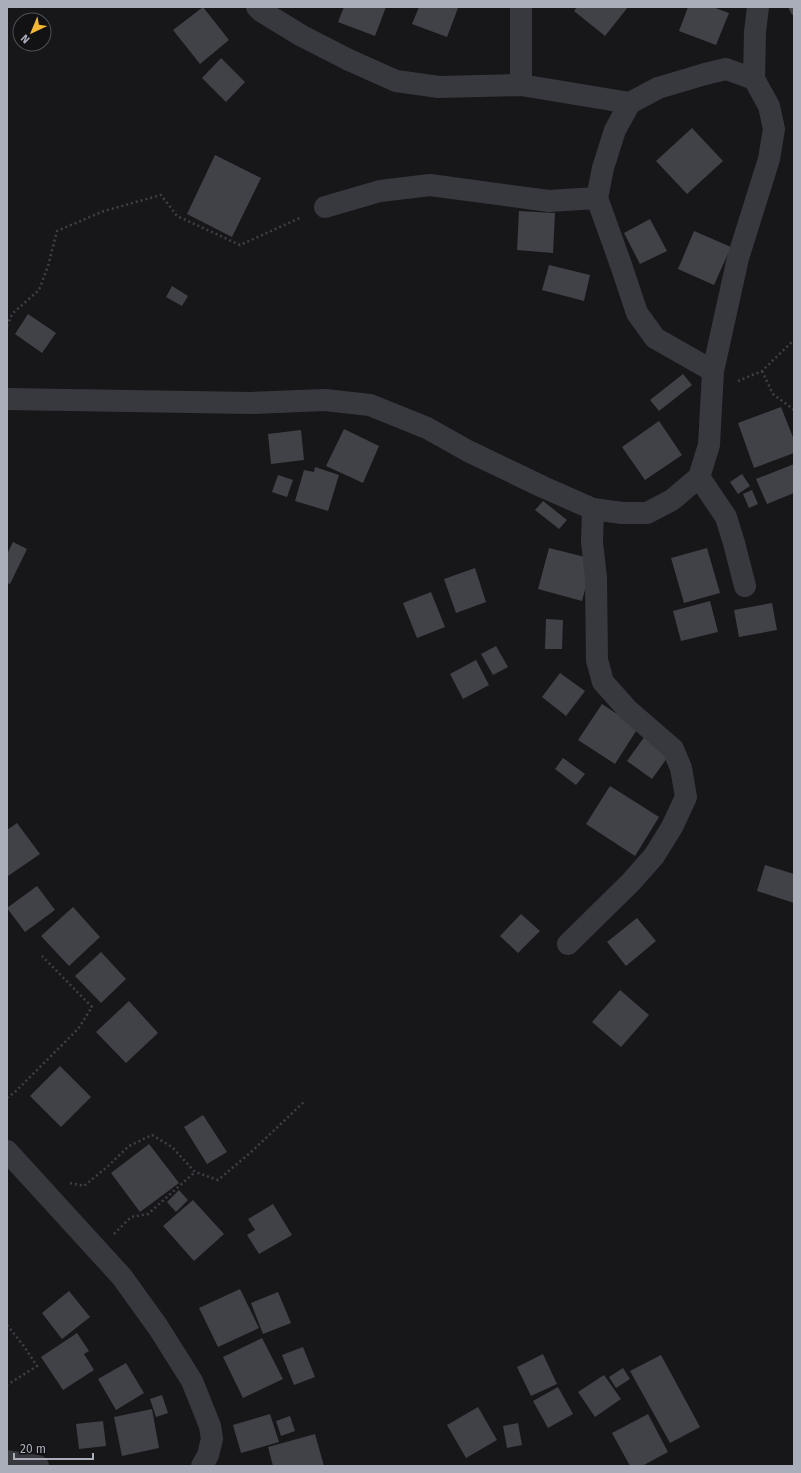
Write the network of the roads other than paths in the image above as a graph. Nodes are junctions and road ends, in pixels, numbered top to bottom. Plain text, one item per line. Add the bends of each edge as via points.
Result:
1 (257, 7) edge
2 (521, 7) edge
3 (758, 7) edge
4 (754, 79) junction
5 (521, 85) junction
6 (630, 103) junction
7 (597, 198) junction
8 (325, 207) road end
9 (713, 371) junction
10 (7, 399) edge
11 (699, 476) junction
12 (593, 509) junction
13 (745, 586) dead end
14 (568, 944) dead end
15 (7, 1152) edge
16 (7, 1461) edge
17 (38, 1466) edge
18 (202, 1466) edge

1 - 5 street via 302,36 396,81 439,87
2 - 5 street
3 - 4 street
4 - 6 street via 726,69 658,88
4 - 9 street via 769,106 774,129 769,159 738,258
5 - 6 street
6 - 7 street via 615,130
7 - 8 street via 548,201 430,185 380,191
7 - 9 street via 637,313 655,338
9 - 11 street via 709,446
10 - 12 street via 251,403 325,400 370,405 427,428 468,451
11 - 12 street via 672,500 647,513
11 - 13 street via 726,518
12 - 14 street via 597,660 603,682 628,710 673,749 682,768 686,797 654,856
15 - 18 street via 122,1276 192,1381 210,1426 212,1439
16 - 17 street

